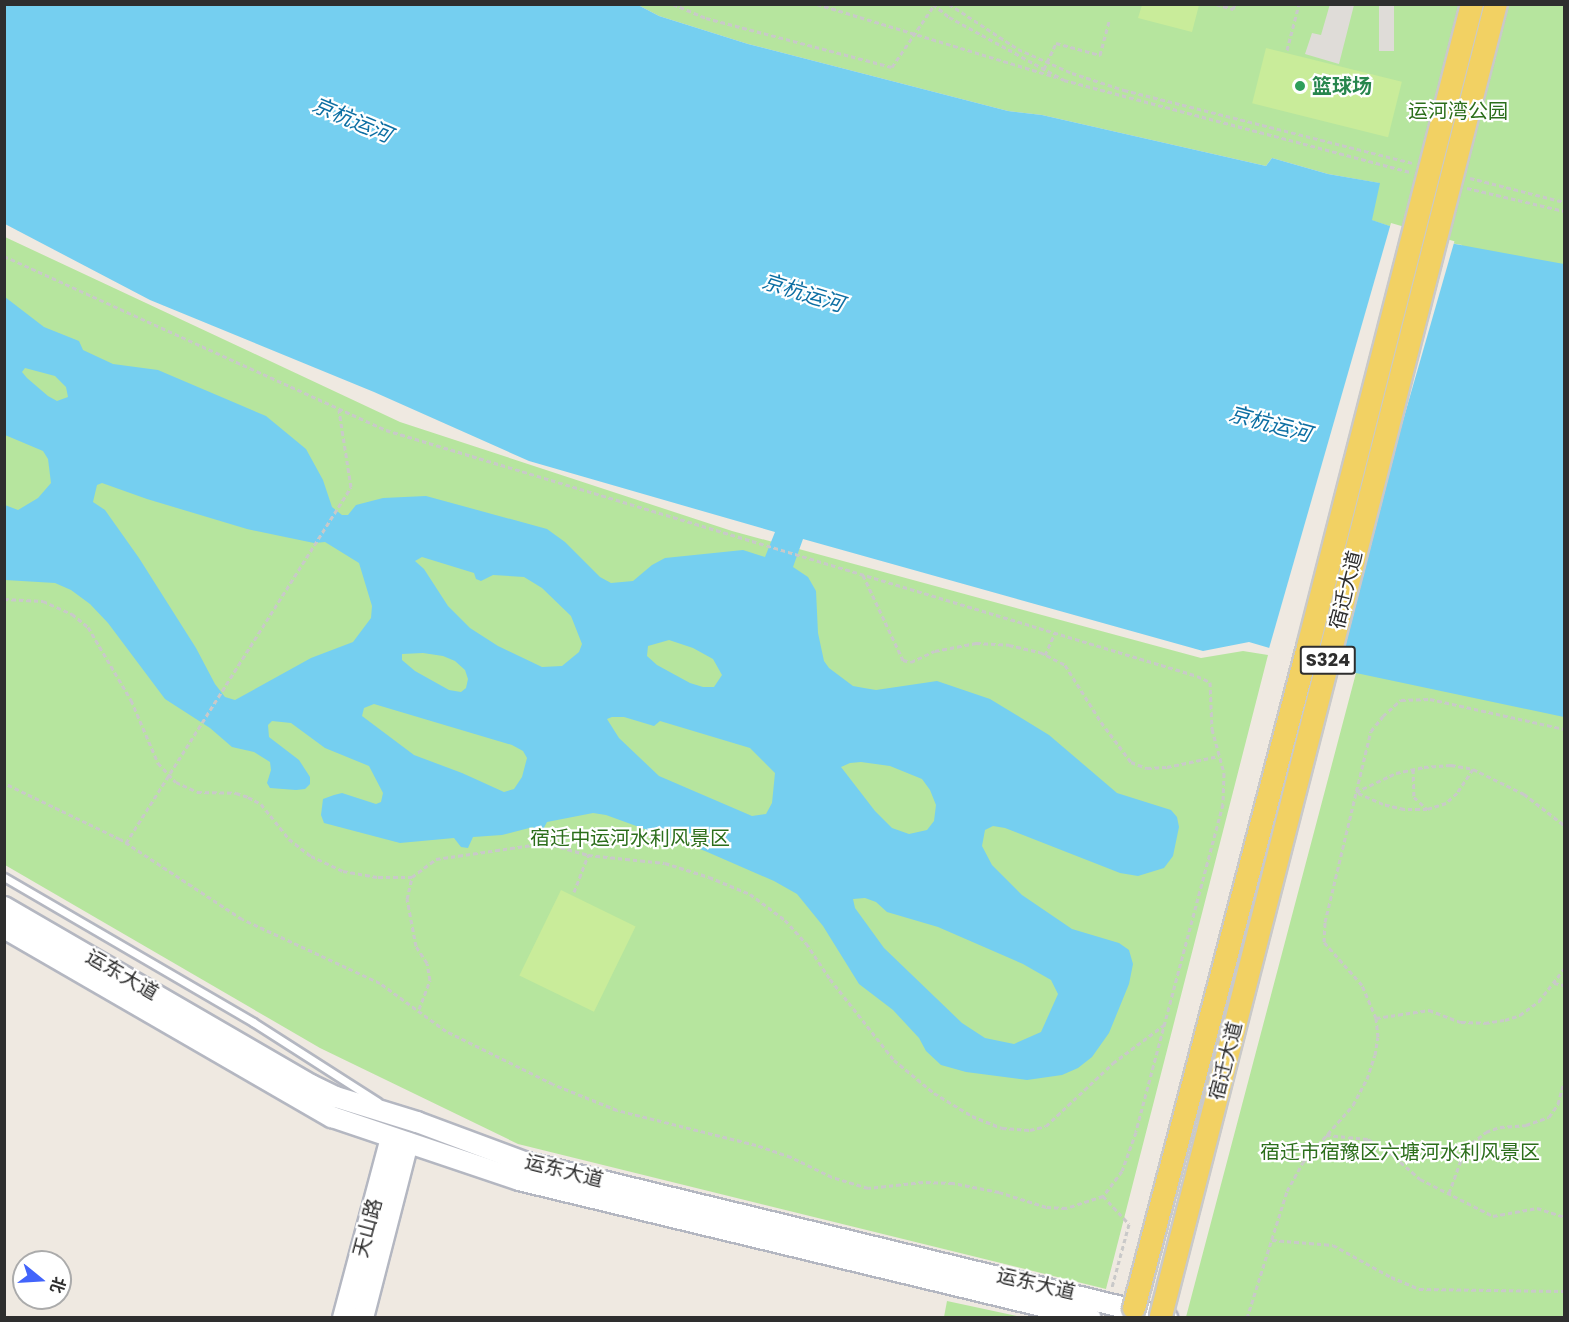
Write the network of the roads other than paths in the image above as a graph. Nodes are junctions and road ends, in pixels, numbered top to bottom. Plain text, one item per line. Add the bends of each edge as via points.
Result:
1 (1472, 4) edge
2 (1496, 4) edge
3 (4, 877) edge
4 (4, 907) edge
5 (4, 928) edge
6 (403, 1118) junction
7 (399, 1141) junction
8 (1134, 1308) junction
9 (343, 1317) edge
10 (363, 1317) edge
11 (1091, 1317) edge
12 (1164, 1317) edge

1 - 8 main road, 宿迁大道 / S324, bridge
2 - 12 main road, 宿迁大道 / S324, bridge
3 - 6 lane via 253,1022
4 - 6 main road, 运东大道 via 311,1085
5 - 7 main road, 运东大道 via 311,1107
6 - 8 main road, 运东大道 via 524,1162
7 - 9 main road, 天山路
7 - 10 main road, 天山路
7 - 11 main road, 运东大道 via 519,1180
8 - 12 main road, 运东大道

